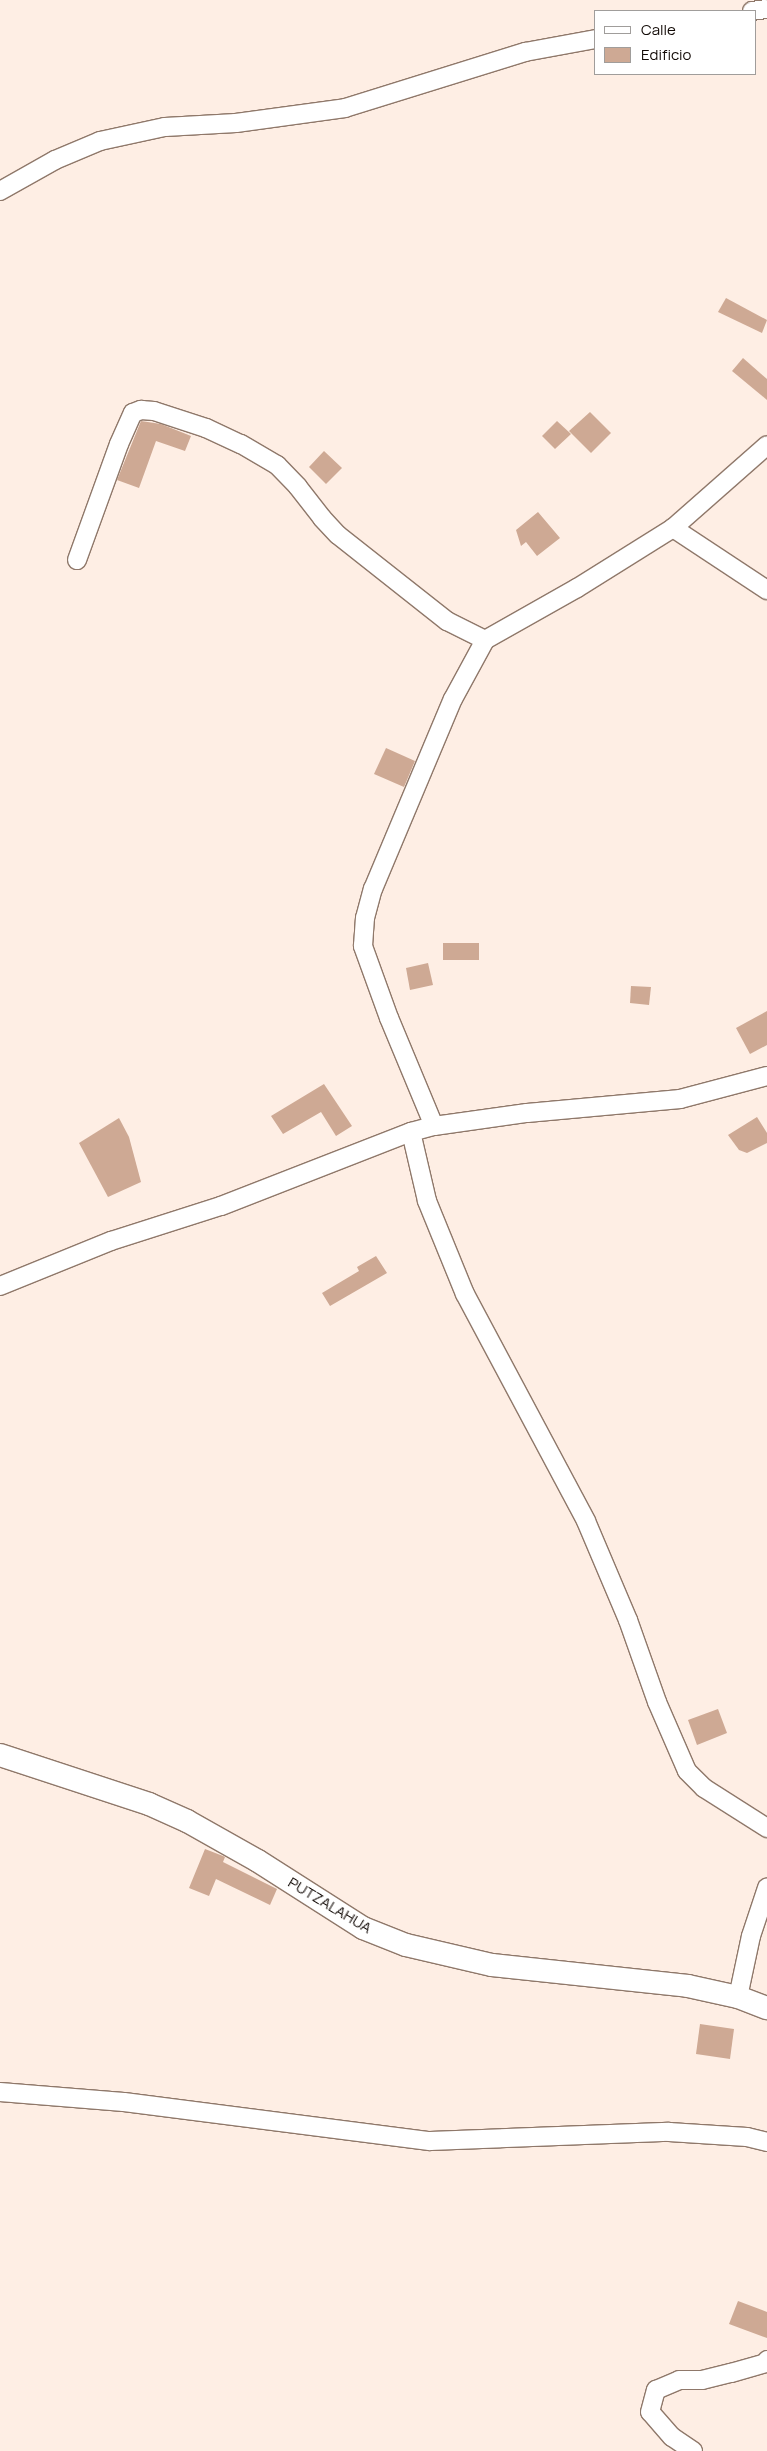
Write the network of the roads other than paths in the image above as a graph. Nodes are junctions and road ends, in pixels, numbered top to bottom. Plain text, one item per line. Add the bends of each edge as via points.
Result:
1 (594, 39) edge
2 (0, 191) edge
3 (767, 445) edge
4 (673, 528) junction
5 (76, 560) dead end
6 (767, 590) edge
7 (485, 640) junction
8 (767, 1076) edge
9 (434, 1126) junction
10 (411, 1132) junction
11 (0, 1286) edge
12 (0, 1756) edge
13 (767, 1828) edge
14 (767, 1888) edge
15 (738, 1997) junction
16 (767, 2008) edge
17 (0, 2092) edge
18 (767, 2142) edge
19 (767, 2360) edge
20 (693, 2451) edge

1 - 2 street via 525,52 345,108 236,123 165,128 100,140 55,160
3 - 4 street
4 - 6 street
4 - 7 street
5 - 7 street via 133,413 154,411 206,428 277,464 338,535 447,621
7 - 9 street via 454,699 373,889 365,918 363,946
8 - 9 street via 680,1099 527,1113
9 - 10 street
10 - 11 street via 221,1206 111,1242
10 - 13 street via 427,1201 465,1294 586,1521 688,1771 704,1788
12 - 15 street, PUTZALAHUA via 149,1804 187,1821 258,1861 363,1928 406,1945 492,1965 688,1986
14 - 15 street via 751,1936
15 - 16 street, PUTZALAHUA
17 - 18 street via 124,2102 430,2141 669,2132 747,2137
19 - 20 street via 766,2363 702,2380 679,2380 656,2390 650,2412 672,2437

